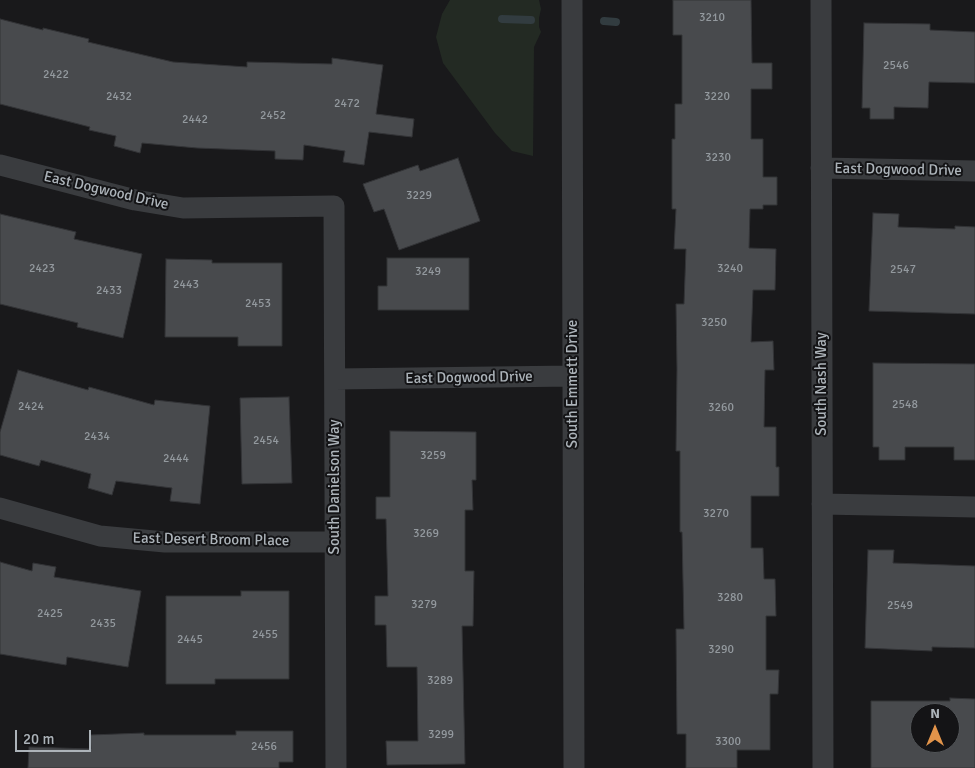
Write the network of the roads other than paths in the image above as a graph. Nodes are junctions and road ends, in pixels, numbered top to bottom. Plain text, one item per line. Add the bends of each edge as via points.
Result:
1 (572, 0) edge
2 (821, 0) edge
3 (0, 165) edge
4 (821, 168) junction
5 (975, 171) edge
6 (334, 206) joint
7 (573, 376) junction
8 (334, 379) junction
9 (822, 504) junction
10 (975, 507) edge
11 (0, 508) edge
12 (335, 542) junction
13 (336, 768) edge
14 (574, 768) edge
15 (823, 768) edge

1 - 7 street, South Emmett Drive
2 - 4 street, South Nash Way
3 - 6 street, East Dogwood Drive via 135,200 183,208
4 - 5 street, East Dogwood Drive
4 - 9 street, South Nash Way
6 - 8 street, South Danielson Way
7 - 8 street, East Dogwood Drive
7 - 14 street, South Emmett Drive
8 - 12 street, South Danielson Way
9 - 10 street
9 - 15 street, South Nash Way
11 - 12 street, East Desert Broom Place via 100,536 165,542
12 - 13 street, South Danielson Way

